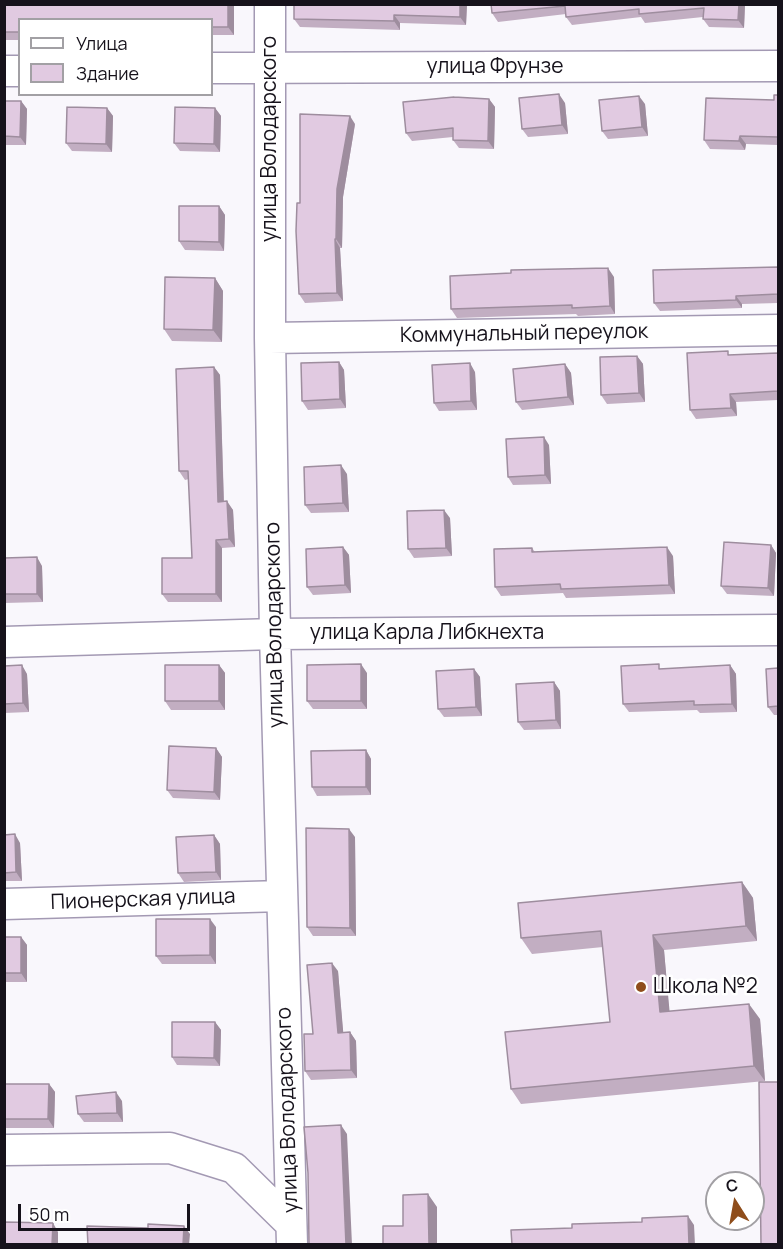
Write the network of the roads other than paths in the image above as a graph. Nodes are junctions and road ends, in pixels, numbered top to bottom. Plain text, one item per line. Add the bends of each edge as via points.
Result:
1 (270, 4) edge
2 (778, 66) edge
3 (270, 67) junction
4 (213, 68) edge
5 (778, 330) edge
6 (270, 338) junction
7 (778, 630) edge
8 (275, 634) junction
9 (4, 642) edge
10 (282, 896) junction
11 (4, 904) edge
12 (4, 1150) edge
13 (291, 1234) edge

1 - 3 street, улица Володарского
2 - 3 street, улица Фрунзе
3 - 4 street, улица Фрунзе
3 - 6 street, улица Володарского
5 - 6 street, Коммунальный переулок
6 - 8 street, улица Володарского
7 - 8 street, улица Карла Либкнехта
8 - 9 street, улица Карла Либкнехта
8 - 10 street, улица Володарского
10 - 11 street, Пионерская улица
10 - 13 street, улица Володарского
12 - 13 street via 170,1148 234,1168

